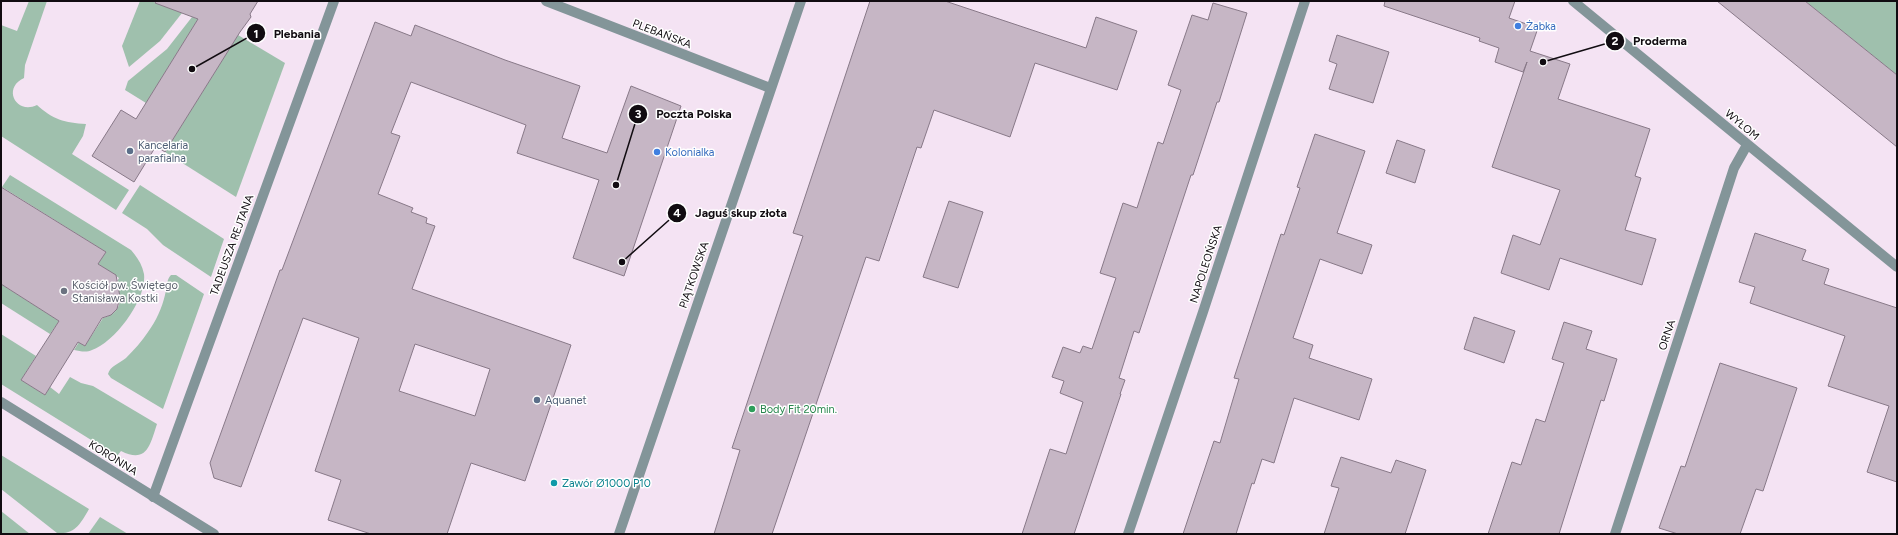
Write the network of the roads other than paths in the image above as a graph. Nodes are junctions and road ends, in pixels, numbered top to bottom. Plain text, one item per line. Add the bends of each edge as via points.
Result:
1 (334, 1) edge
2 (546, 1) edge
3 (801, 1) edge
4 (1305, 1) edge
5 (1573, 1) edge
6 (770, 88) junction
7 (1747, 145) junction
8 (1897, 267) edge
9 (1, 402) edge
10 (153, 497) junction
11 (214, 534) edge
12 (619, 534) edge
13 (1128, 534) edge
14 (1615, 534) edge

1 - 10 street, TADEUSZA REJTANA
2 - 6 street, PLEBAŃSKA
3 - 6 street, PIĄTKOWSKA
4 - 13 street, NAPOLEOŃSKA
5 - 7 street, WYŁOM
6 - 12 street, PIĄTKOWSKA
7 - 8 street, WYŁOM
7 - 14 street, ORNA via 1734,168
9 - 10 street, KORONNA
10 - 11 street, KORONNA

